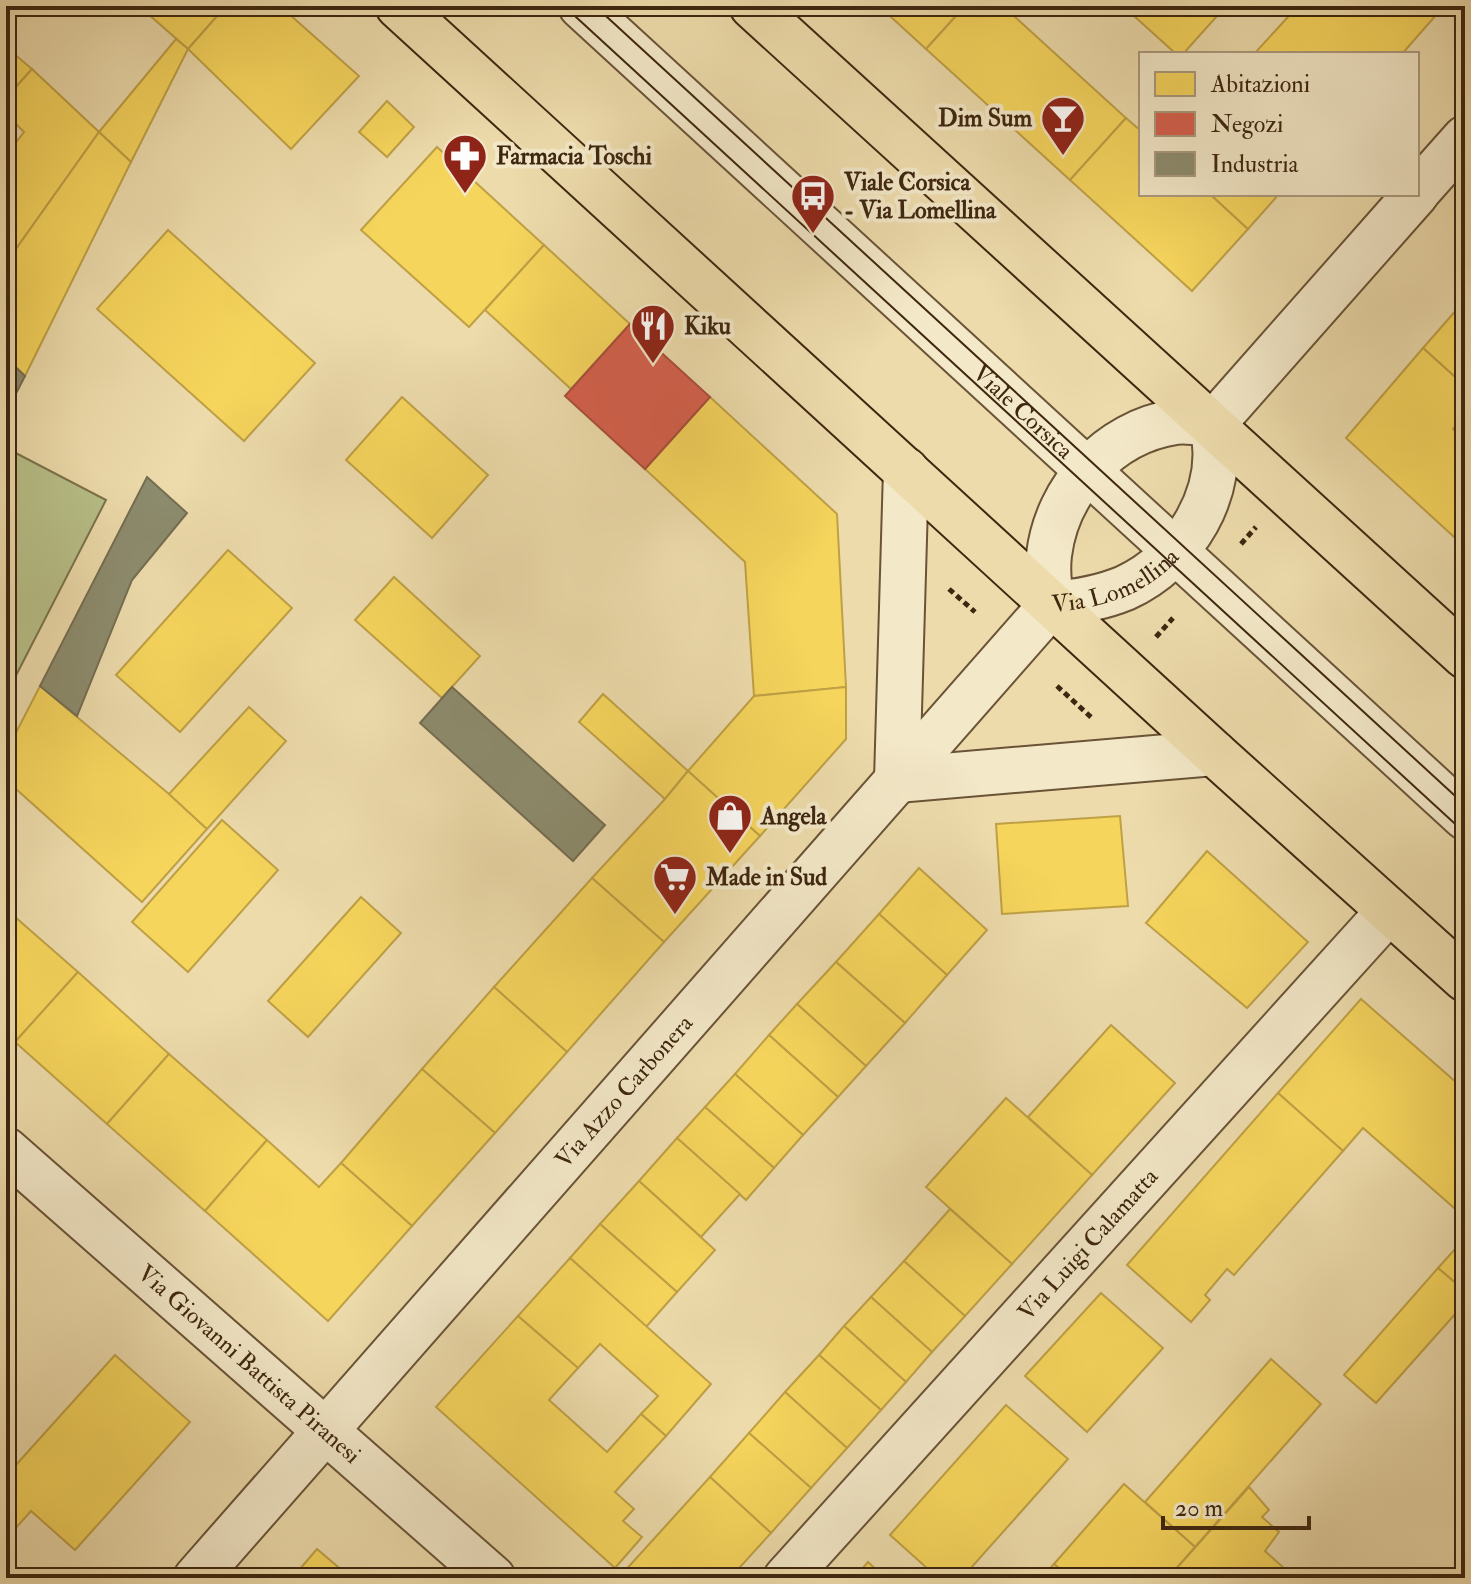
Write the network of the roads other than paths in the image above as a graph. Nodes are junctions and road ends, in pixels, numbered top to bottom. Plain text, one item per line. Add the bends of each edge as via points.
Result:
1 (398, 6) edge
2 (581, 6) edge
3 (752, 6) edge
4 (1465, 138) edge
5 (1419, 190) edge
6 (1413, 196) edge
7 (1212, 425) junction
8 (906, 470) junction
9 (1087, 470) junction
10 (1176, 552) junction
11 (1052, 604) junction
12 (1465, 656) edge
13 (1214, 753) junction
14 (897, 780) junction
15 (1465, 817) edge
16 (1389, 911) junction
17 (1465, 979) edge
18 (6, 1150) edge
19 (325, 1430) junction
20 (196, 1578) edge
21 (493, 1578) edge
22 (786, 1578) edge

1 - 8 main road
2 - 9 street, Viale Corsica
3 - 7 main road
4 - 5 street
6 - 7 street
7 - 9 street, Via Lomellina via 1177,422 1139,433
7 - 10 street, Via Lomellina via 1215,461 1207,500
7 - 12 main road
8 - 11 main road
8 - 14 street
9 - 10 street, Viale Corsica
9 - 11 street, Via Lomellina via 1069,494 1052,534
10 - 11 street, Via Lomellina via 1127,587
10 - 15 street, Viale Corsica
11 - 13 main road
11 - 14 street, Via Azzo Carbonera
13 - 14 street
13 - 16 main road
14 - 19 street, Via Azzo Carbonera
16 - 17 main road
16 - 22 street, Via Luigi Calamatta
18 - 19 street, Via Giovanni Battista Piranesi
19 - 20 street, Via Azzo Carbonera
19 - 21 street, Via Giovanni Battista Piranesi

